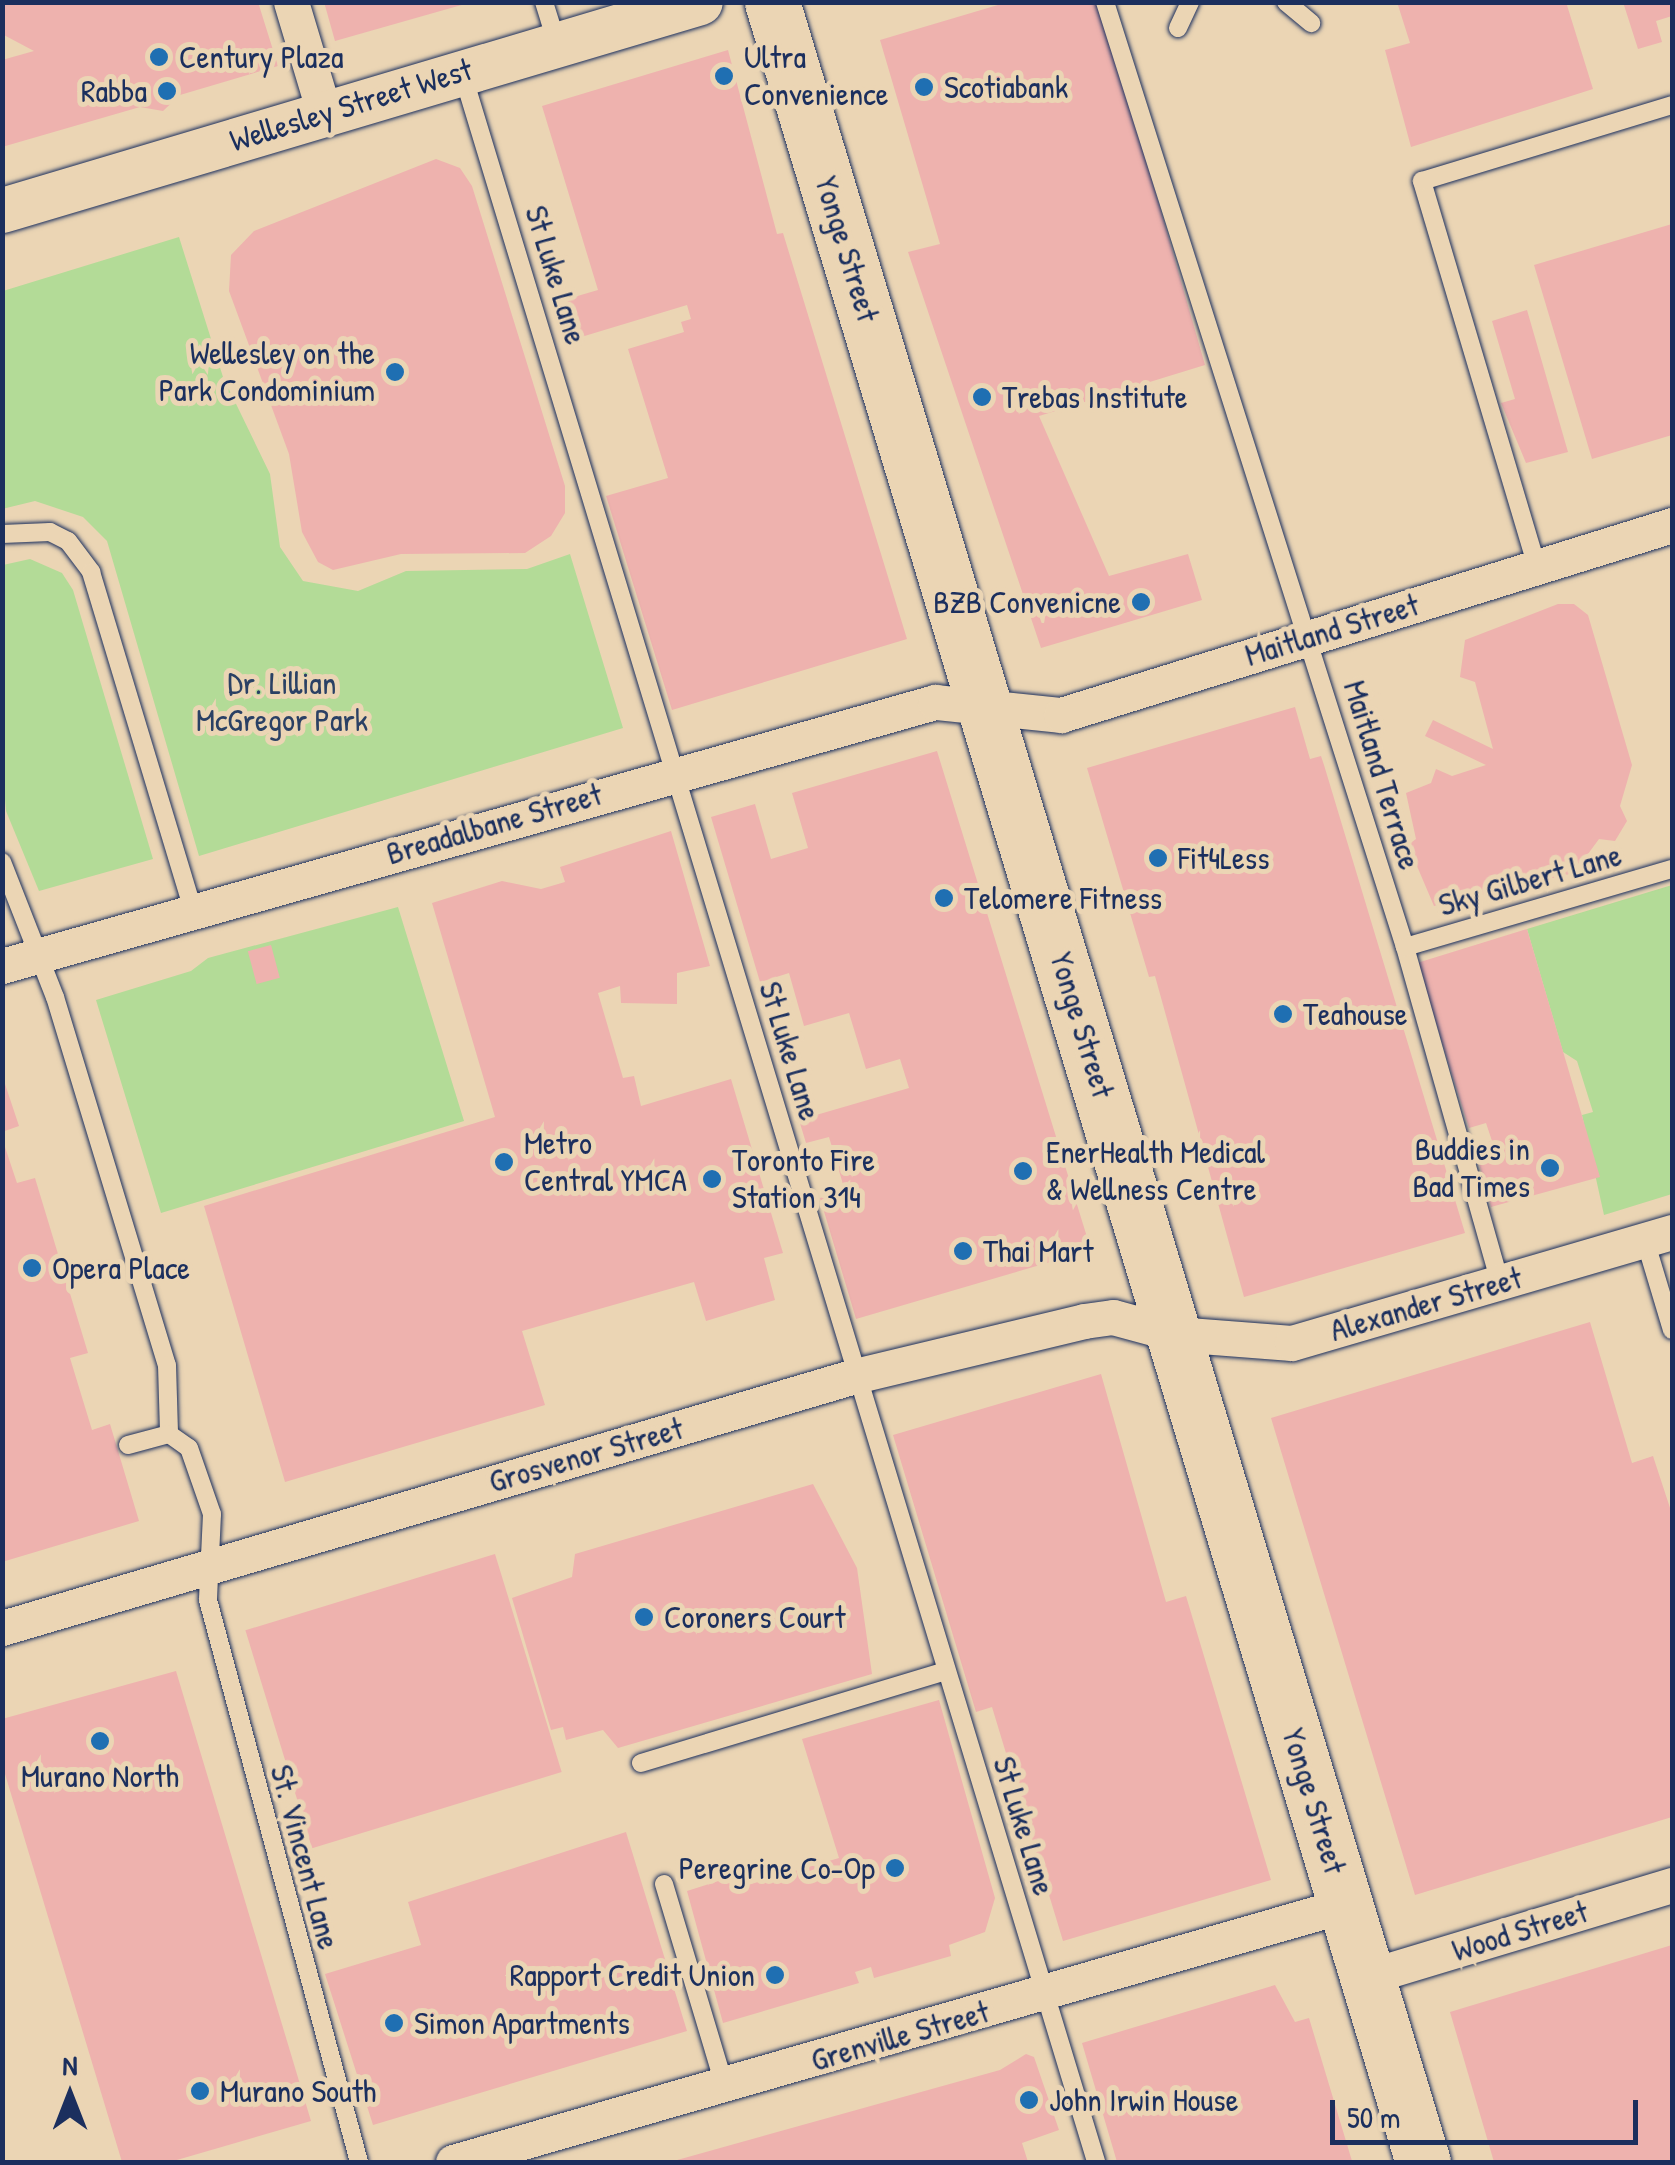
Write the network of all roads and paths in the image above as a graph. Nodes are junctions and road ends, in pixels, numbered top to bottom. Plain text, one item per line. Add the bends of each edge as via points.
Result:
1 (291, 2) edge
2 (700, 2) edge
3 (772, 2) edge
4 (1104, 2) edge
5 (1190, 2) edge
6 (1286, 2) edge
7 (550, 24) edge
8 (1311, 24) dead end
9 (1178, 28) dead end
10 (462, 71) junction
11 (1672, 105) edge
12 (324, 112) junction
13 (2, 210) edge
14 (1672, 525) edge
15 (2, 534) edge
16 (1537, 566) junction
17 (1309, 637) junction
18 (988, 712) junction
19 (674, 772) junction
20 (2, 862) edge
21 (1672, 869) edge
22 (193, 910) junction
23 (1405, 948) junction
24 (41, 954) junction
25 (2, 966) edge
26 (1659, 1236) edge
27 (1500, 1283) junction
28 (1672, 1330) edge
29 (1175, 1334) junction
30 (855, 1376) junction
31 (169, 1434) junction
32 (128, 1446) dead end
33 (210, 1564) junction
34 (2, 1628) edge
35 (944, 1672) junction
36 (641, 1763) dead end
37 (664, 1884) dead end
38 (1672, 1886) edge
39 (1345, 1905) junction
40 (1367, 1977) junction
41 (1044, 1994) junction
42 (725, 2087) junction
43 (359, 2162) edge
44 (453, 2162) edge
45 (1096, 2162) edge
46 (1423, 2162) edge

1 - 12 street
2 - 7 street, Wellesley Street West
3 - 18 main road, Yonge Street
4 - 17 lane, Maitland Terrace
5 - 9 lane
6 - 8 lane
7 - 10 street, Wellesley Street West
10 - 12 street, Wellesley Street West
10 - 19 lane, St Luke Lane
11 - 16 lane via 1422,181
12 - 13 street, Wellesley Street West
14 - 16 street, Maitland Street
15 - 22 lane via 50,532 68,540 91,572
16 - 17 street, Maitland Street
17 - 18 street, Maitland Street via 1062,714
17 - 23 lane, Maitland Terrace
18 - 19 street, Breadalbane Street via 934,702
18 - 29 main road, Yonge Street
19 - 22 street, Breadalbane Street
19 - 30 lane, St Luke Lane
20 - 24 lane via 16,912
21 - 23 lane, Sky Gilbert Lane
22 - 24 street, Breadalbane Street
23 - 27 lane, Maitland Terrace
24 - 25 street, Breadalbane Street
24 - 31 lane via 167,1364
26 - 27 street, Alexander Street
26 - 28 lane
27 - 29 street, Alexander Street via 1292,1343
29 - 30 street, Grosvenor Street via 1113,1317
29 - 39 main road, Yonge Street
30 - 33 street, Grosvenor Street
30 - 35 lane, St Luke Lane
31 - 32 lane
31 - 33 lane, St. Vincent Lane via 189,1448 212,1514
33 - 34 street, Grosvenor Street
33 - 43 lane, St. Vincent Lane via 212,1618
35 - 36 lane
35 - 41 lane, St Luke Lane
37 - 42 lane
38 - 40 street, Wood Street
39 - 40 main road, Yonge Street
39 - 41 street, Grenville Street
40 - 46 main road, Yonge Street
41 - 42 street, Grenville Street
41 - 45 lane, St Luke Lane
42 - 44 street, Grenville Street

